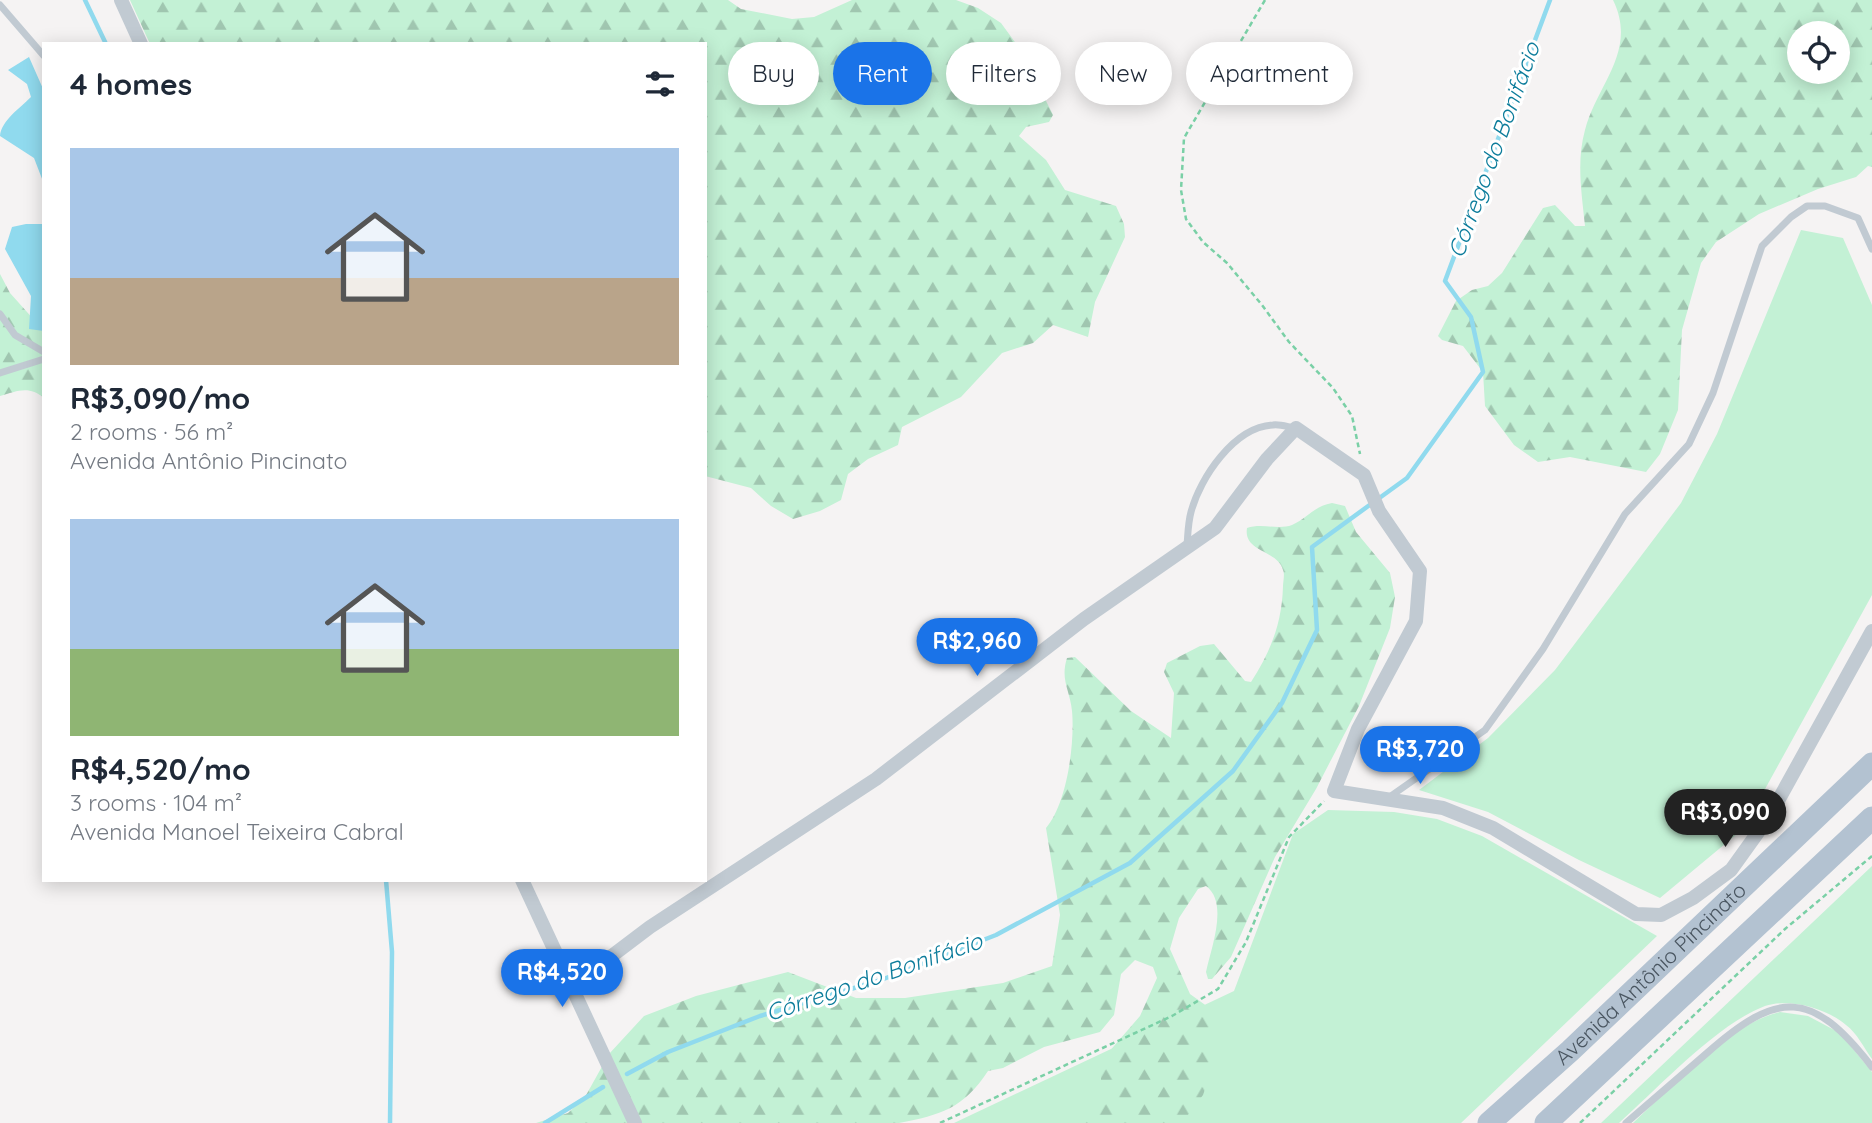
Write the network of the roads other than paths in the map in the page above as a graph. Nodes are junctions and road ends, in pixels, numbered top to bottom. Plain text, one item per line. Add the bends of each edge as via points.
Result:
1 (121, 0) edge
2 (0, 5) edge
3 (140, 42) edge
4 (42, 54) edge
5 (1872, 249) edge
6 (0, 314) edge
7 (42, 351) edge
8 (42, 360) edge
9 (0, 373) edge
10 (1296, 428) junction
11 (1187, 547) junction
12 (1872, 631) edge
13 (1872, 764) edge
14 (1388, 799) junction
15 (1872, 818) edge
16 (523, 882) edge
17 (574, 992) junction
18 (1872, 1067) edge
19 (635, 1123) edge
20 (1489, 1123) edge
21 (1546, 1123) edge
22 (1626, 1123) edge

1 - 3 street
2 - 4 lane
5 - 14 lane via 1858,218 1825,206 1807,206 1762,246 1713,393 1689,444 1625,514 1544,649 1485,730
6 - 7 lane via 15,335
8 - 9 lane
10 - 11 street via 1215,528
10 - 11 lane via 1272,425 1229,447 1204,483 1191,513
10 - 14 street via 1364,475 1379,511 1420,571 1416,621 1358,729 1334,791
11 - 17 street via 1084,619 876,779 650,927
12 - 14 street via 1769,817 1731,870 1661,915 1636,914 1493,828 1443,808
13 - 20 main road, Avenida Antônio Pincinato
15 - 21 main road, Avenida Antônio Pincinato
16 - 17 street
17 - 19 street
18 - 22 lane via 1841,1029 1820,1016 1786,1006 1771,1009 1750,1017

